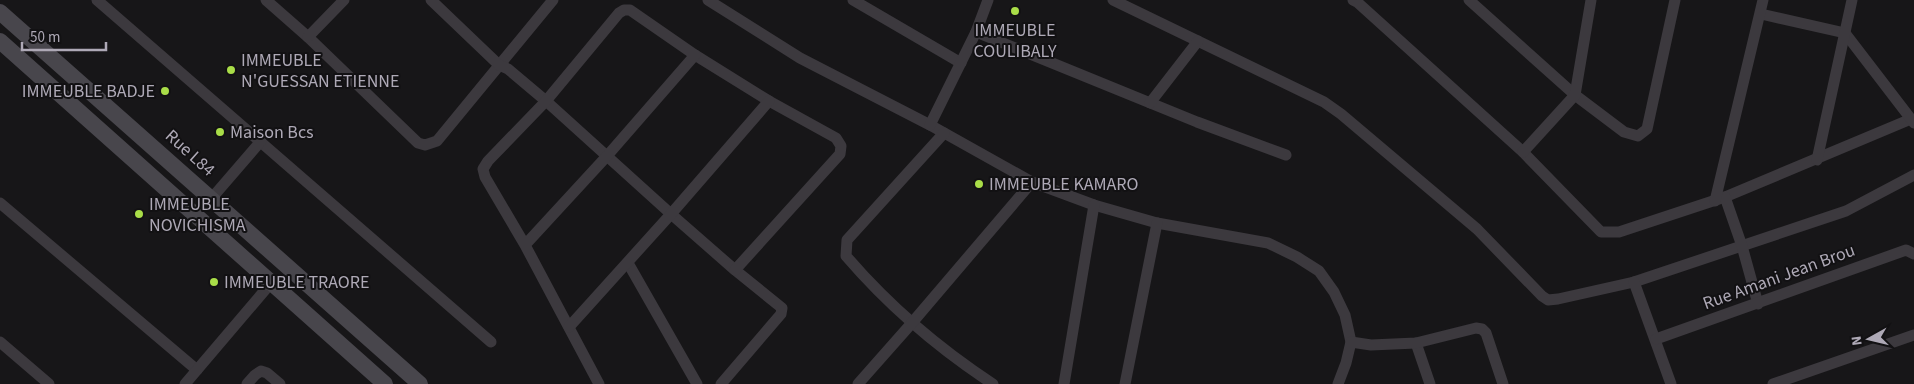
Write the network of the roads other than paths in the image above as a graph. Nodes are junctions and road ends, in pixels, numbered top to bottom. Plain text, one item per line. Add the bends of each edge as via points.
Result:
1 (98, 0) edge
2 (266, 0) edge
3 (344, 0) edge
4 (431, 0) edge
5 (553, 0) edge
6 (708, 0) edge
7 (853, 0) edge
8 (988, 0) edge
9 (1112, 0) edge
10 (1470, 0) edge
11 (1592, 0) edge
12 (1675, 0) edge
13 (1763, 0) edge
14 (1852, 0) edge
15 (1355, 1) edge
16 (0, 12) edge
17 (1760, 14) junction
18 (976, 32) junction
19 (1845, 33) junction
20 (308, 37) junction
21 (0, 41) edge
22 (1198, 41) junction
23 (695, 54) junction
24 (962, 63) junction
25 (499, 65) junction
26 (1575, 95) junction
27 (546, 101) junction
28 (769, 101) junction
29 (1150, 103) junction
30 (1912, 121) edge
31 (930, 125) junction
32 (944, 133) junction
33 (261, 141) junction
34 (1523, 152) junction
35 (1286, 155) dead end
36 (607, 156) junction
37 (1817, 160) junction
38 (1914, 175) edge
39 (1032, 182) junction
40 (211, 199) junction
41 (1720, 199) junction
42 (0, 203) edge
43 (1094, 205) junction
44 (671, 214) junction
45 (1157, 223) junction
46 (525, 245) junction
47 (1742, 246) junction
48 (1914, 254) edge
49 (628, 263) junction
50 (735, 270) junction
51 (1634, 282) junction
52 (271, 283) junction
53 (313, 288) junction
54 (1758, 304) junction
55 (297, 306) junction
56 (912, 324) junction
57 (569, 327) junction
58 (1914, 335) edge
59 (1656, 339) junction
60 (0, 342) edge
61 (490, 342) dead end
62 (1351, 342) junction
63 (1416, 343) junction
64 (197, 370) junction
65 (49, 384) edge
66 (185, 384) edge
67 (247, 384) edge
68 (280, 384) edge
69 (385, 384) edge
70 (420, 384) edge
71 (599, 384) edge
72 (697, 384) edge
73 (721, 384) edge
74 (858, 384) edge
75 (993, 384) edge
76 (1064, 384) edge
77 (1125, 384) edge
78 (1338, 384) edge
79 (1430, 384) edge
80 (1503, 384) edge
81 (1671, 384) edge
82 (1773, 384) edge

1 - 33 street
2 - 20 street
3 - 20 street
4 - 25 street
5 - 25 street
6 - 31 street via 800,58
7 - 24 street
8 - 18 street
9 - 22 street
10 - 26 street
11 - 26 street
12 - 26 street via 1647,129 1638,136 1624,132
13 - 17 street
14 - 19 street
15 - 34 street
16 - 40 main road, Rue L84
17 - 19 street
17 - 41 street
18 - 24 street
18 - 29 street
19 - 30 street
19 - 37 street
20 - 25 street via 418,143 425,146 437,141
21 - 52 main road
22 - 29 street
22 - 51 street via 1324,102 1341,114 1477,229 1548,300
23 - 27 street via 630,10 624,10 618,13
23 - 28 street
23 - 36 street
24 - 31 street
25 - 27 street
26 - 34 street
27 - 36 street
27 - 46 street via 483,169
28 - 44 street
28 - 50 street via 836,138 841,146 840,154
29 - 35 street
30 - 37 street
31 - 32 street
32 - 39 street
32 - 56 street via 847,240 846,256
33 - 40 street
33 - 61 street
34 - 41 street via 1602,232 1618,232
36 - 44 street
36 - 46 street
37 - 41 street
38 - 47 street via 1846,211
39 - 43 street
39 - 56 street
40 - 53 main road, Rue L84
41 - 47 street
42 - 64 street
43 - 45 street
43 - 76 street
44 - 49 street
44 - 50 street
45 - 62 street via 1268,243 1297,257 1319,271 1334,292 1345,315
45 - 77 street
46 - 57 street
47 - 51 street
47 - 54 street
48 - 54 street, Rue Amani Jean Brou via 1906,250
49 - 57 street
49 - 72 street
50 - 73 street via 782,311
51 - 59 street
52 - 55 main road
52 - 64 street
53 - 55 main road
53 - 70 main road, Rue L84
54 - 59 street, Rue Amani Jean Brou
55 - 69 main road
56 - 74 street
56 - 75 street
57 - 71 street
58 - 82 street
59 - 81 street
60 - 65 street
62 - 63 street via 1371,345
62 - 78 street
63 - 79 street
63 - 80 street via 1482,329
64 - 66 street
67 - 68 street via 261,372

